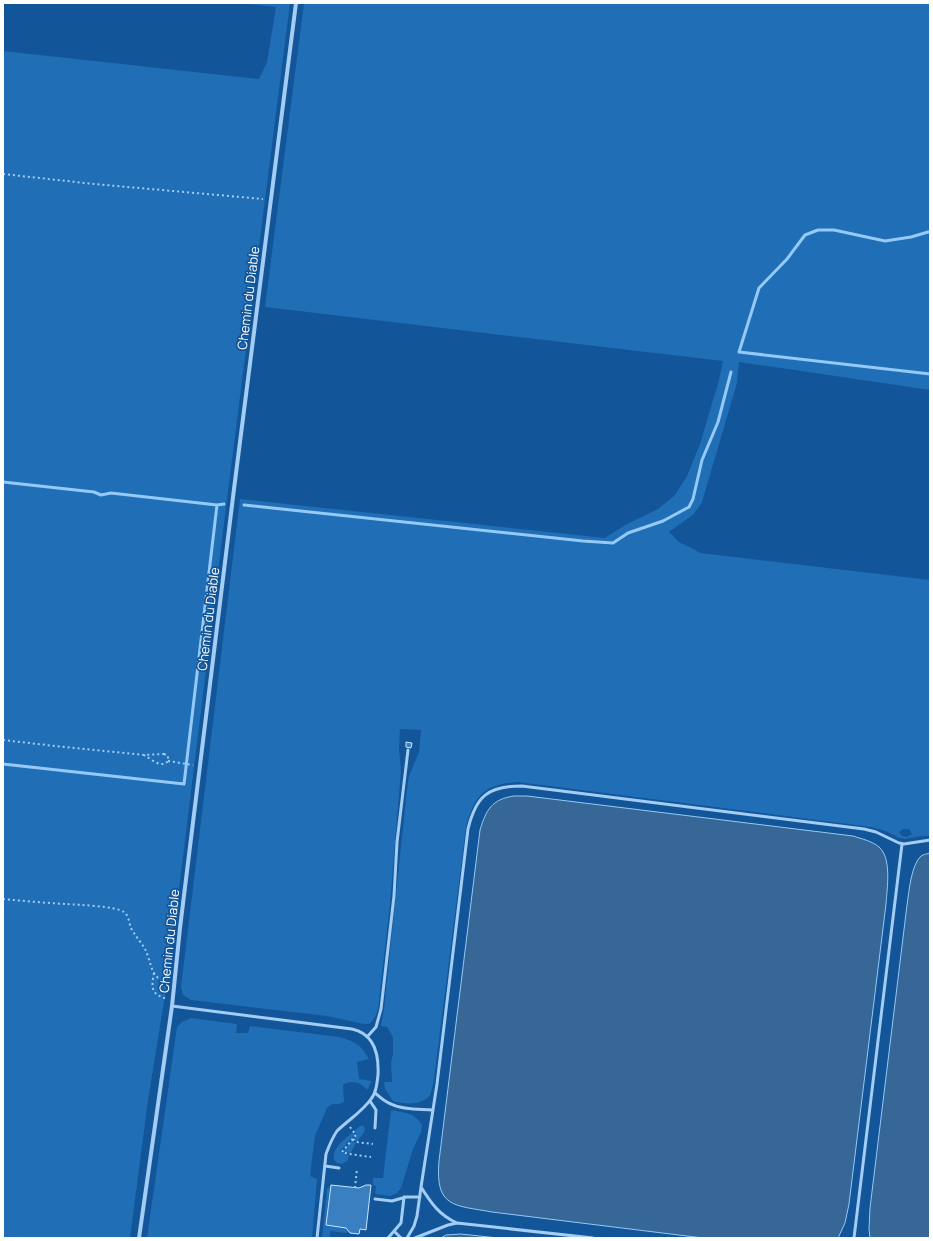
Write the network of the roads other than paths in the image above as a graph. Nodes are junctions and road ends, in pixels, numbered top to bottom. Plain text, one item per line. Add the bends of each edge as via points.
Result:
1 (296, 3) edge
2 (408, 750) dead end
3 (930, 840) edge
4 (902, 844) junction
5 (172, 1006) junction
6 (367, 1037) junction
7 (375, 1093) junction
8 (370, 1101) junction
9 (432, 1110) junction
10 (374, 1128) dead end
11 (325, 1166) junction
12 (339, 1168) dead end
13 (421, 1187) junction
14 (404, 1197) junction
15 (420, 1197) junction
16 (375, 1199) dead end
17 (457, 1223) junction
18 (394, 1232) junction
19 (139, 1238) edge
20 (317, 1238) edge
21 (388, 1238) edge
22 (401, 1238) edge
23 (408, 1238) edge
24 (415, 1238) edge
25 (593, 1238) edge
26 (854, 1238) edge

1 - 5 street, Chemin du Diable
2 - 6 lane via 382,1009 376,1027
3 - 4 lane
4 - 9 lane via 864,828 522,786 493,790 480,799 471,815 468,829
4 - 26 lane
5 - 6 lane via 352,1029
5 - 19 street, Chemin du Diable
6 - 7 lane via 376,1049 378,1057
7 - 8 lane
7 - 9 lane via 391,1105
8 - 10 lane via 376,1110
8 - 11 lane via 337,1132 326,1154
9 - 13 lane
11 - 12 lane
11 - 20 lane
13 - 15 lane
13 - 17 lane via 441,1214
14 - 15 lane
14 - 16 lane via 392,1201
14 - 18 lane via 401,1223
15 - 23 lane via 417,1216
17 - 24 lane
17 - 25 lane
18 - 21 lane
18 - 22 lane

